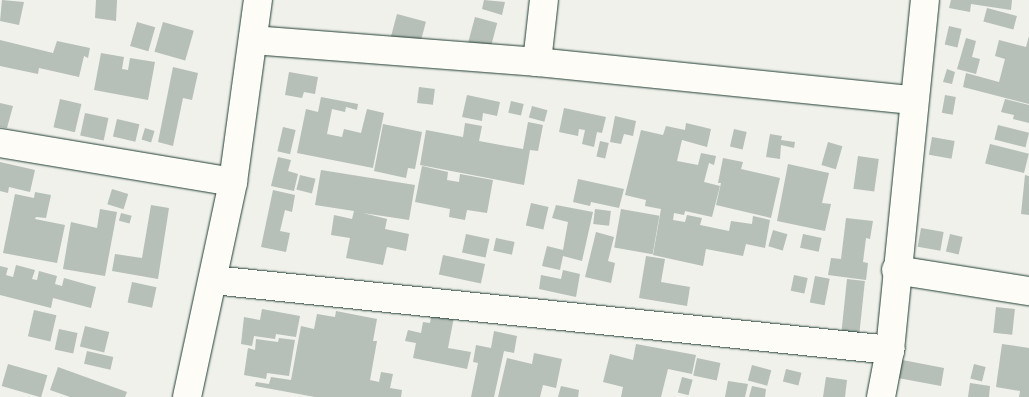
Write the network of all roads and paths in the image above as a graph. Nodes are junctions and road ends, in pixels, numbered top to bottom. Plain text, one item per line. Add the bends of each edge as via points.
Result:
1 (258, 0) edge
2 (544, 0) edge
3 (924, 0) edge
4 (252, 40) junction
5 (537, 62) junction
6 (913, 100) junction
7 (0, 143) edge
8 (233, 182) junction
9 (896, 270) junction
10 (213, 280) junction
11 (1029, 291) edge
12 (890, 350) junction
13 (187, 397) edge
14 (881, 397) edge

1 - 4 street
2 - 5 street
3 - 6 street
4 - 5 street
4 - 8 street
5 - 6 street
6 - 9 street
7 - 8 street
8 - 10 street
9 - 11 street
9 - 12 street
10 - 12 street
10 - 13 street
12 - 14 street

